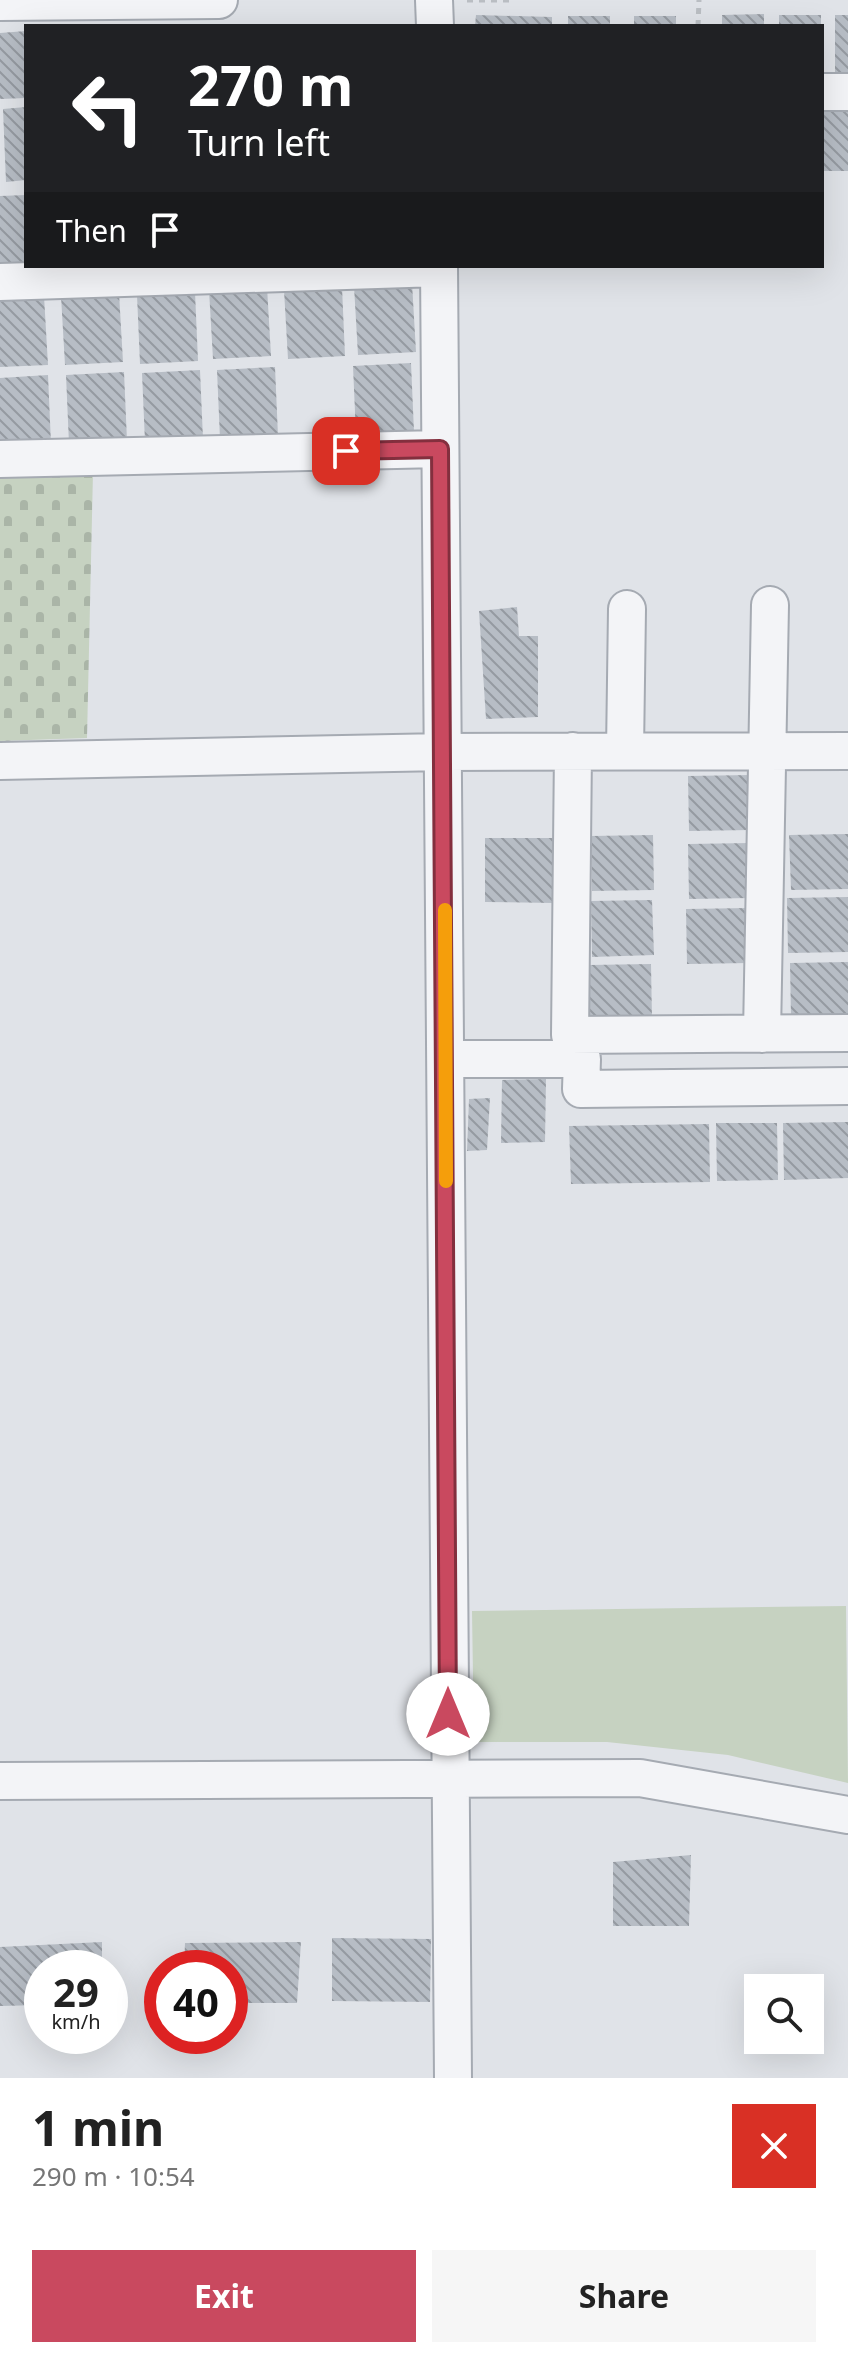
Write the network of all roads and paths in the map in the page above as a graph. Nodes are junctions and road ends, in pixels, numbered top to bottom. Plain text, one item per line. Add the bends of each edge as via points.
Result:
1 (219, 0) edge
2 (434, 0) edge
3 (514, 0) edge
4 (699, 0) edge
5 (155, 1) edge
6 (462, 1) edge
7 (0, 2) edge
8 (154, 24) edge
9 (435, 24) edge
10 (698, 24) edge
11 (824, 92) edge
12 (848, 92) edge
13 (410, 268) edge
14 (439, 268) edge
15 (0, 282) edge
16 (440, 449) junction
17 (0, 459) edge
18 (770, 605) dead end
19 (627, 609) dead end
20 (573, 751) junction
21 (625, 751) junction
22 (848, 751) edge
23 (444, 752) junction
24 (767, 752) junction
25 (0, 761) edge
26 (848, 1033) edge
27 (762, 1034) junction
28 (446, 1059) junction
29 (848, 1086) edge
30 (448, 1776) junction
31 (0, 1781) edge
32 (848, 1815) edge
33 (453, 2078) edge

1 - 5 street
2 - 9 street
3 - 6 path
4 - 10 path
5 - 7 street
5 - 8 street
11 - 12 street
13 - 15 street
14 - 16 street
16 - 17 street
16 - 23 street
18 - 24 street
19 - 21 street
20 - 21 street
20 - 23 street
20 - 27 street via 570,1035
21 - 24 street
22 - 24 street
23 - 25 street
23 - 28 street
24 - 27 street
26 - 27 street
28 - 29 street via 582,1059 581,1089
28 - 30 street
30 - 31 street
30 - 32 street via 640,1778
30 - 33 street

